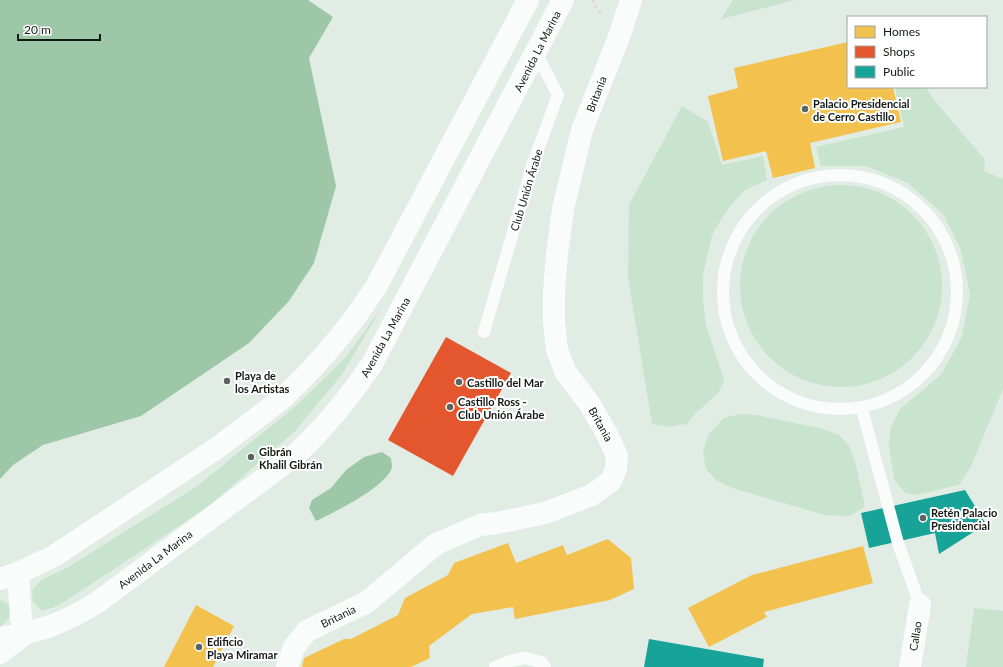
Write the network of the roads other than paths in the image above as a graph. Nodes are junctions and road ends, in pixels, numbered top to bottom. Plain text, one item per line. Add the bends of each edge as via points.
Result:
1 (528, 0) edge
2 (563, 0) edge
3 (631, 0) edge
4 (536, 53) junction
5 (484, 332) dead end
6 (862, 409) junction
7 (9, 576) edge
8 (920, 605) joint
9 (24, 634) junction
10 (0, 638) edge
11 (0, 653) edge
12 (287, 667) edge
13 (495, 667) edge
14 (545, 667) edge
15 (910, 667) edge

1 - 7 main road via 376,287 356,316 309,372 283,398 217,448 54,556
2 - 4 main road, Avenida La Marina
3 - 12 main road, Britania via 582,130 563,209 554,292 557,350 566,373 589,403 617,456 616,469 611,481 592,495 545,513 480,525 436,544 367,602 307,631 294,647
4 - 5 lane, Club Unión Árabe via 558,95 533,163
4 - 9 main road, Avenida La Marina via 372,364 355,390 315,437 293,457 98,602 50,627
6 - 6 lane via 900,395 931,368 952,333 959,294 957,280 952,254 933,218 902,192 864,176 824,175 785,187 753,212 731,246 723,279 726,326 744,362 774,390 801,404 831,410
6 - 8 lane via 898,543
7 - 9 main road
8 - 15 main road, Callao
9 - 10 main road, Avenida La Marina
9 - 11 main road
13 - 14 lane via 525,658 541,662

